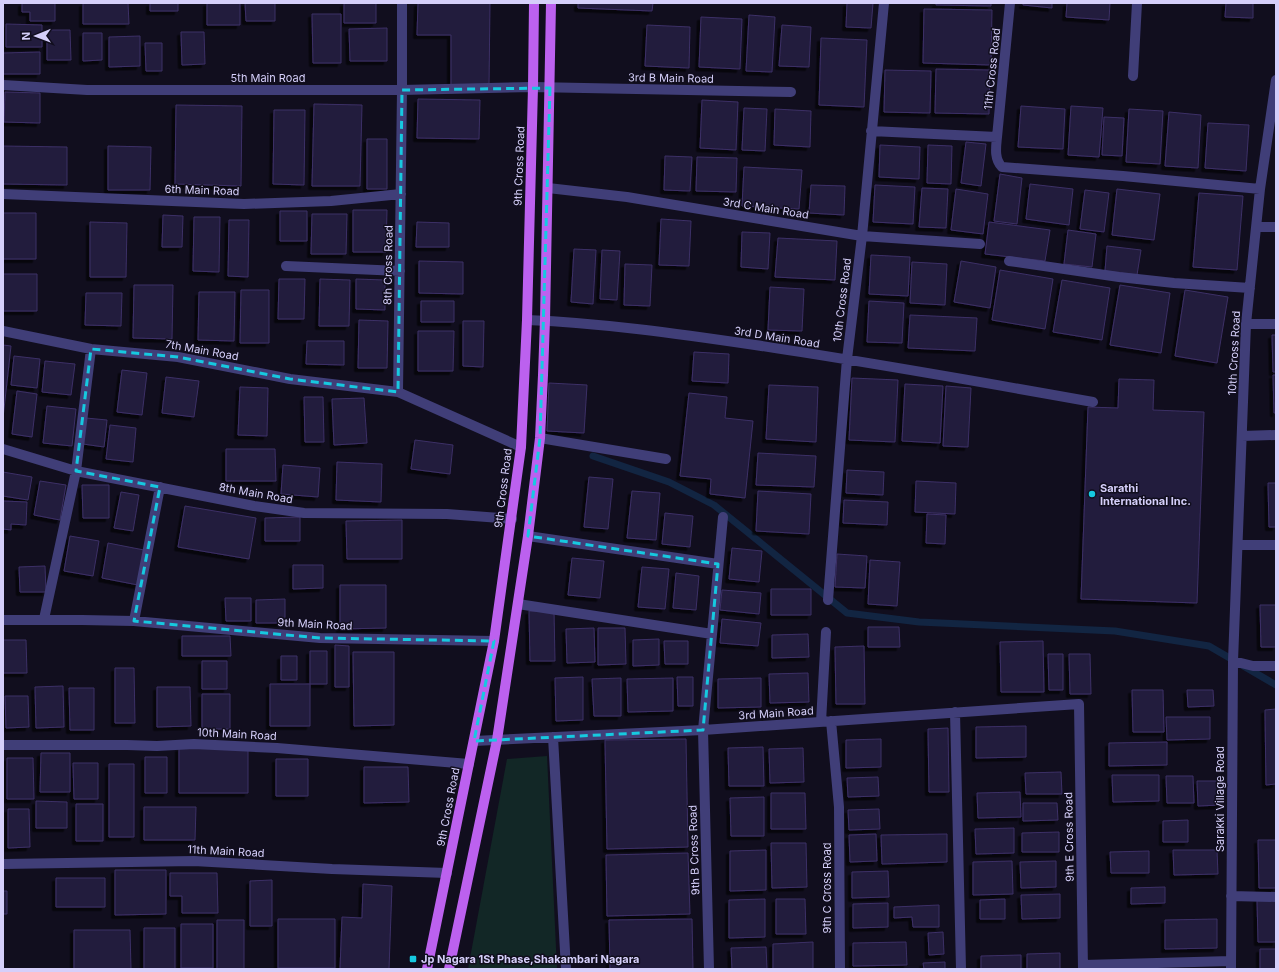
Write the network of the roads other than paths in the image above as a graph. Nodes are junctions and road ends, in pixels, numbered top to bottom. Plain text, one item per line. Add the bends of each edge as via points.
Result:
1 (402, 3) edge
2 (534, 3) edge
3 (551, 3) edge
4 (884, 3) edge
5 (1010, 3) edge
6 (1137, 3) edge
7 (1133, 76) dead end
8 (1276, 80) edge
9 (3, 85) edge
10 (533, 87) junction
11 (550, 88) junction
12 (402, 90) junction
13 (791, 92) dead end
14 (871, 131) junction
15 (997, 137) junction
16 (548, 188) junction
17 (1260, 189) junction
18 (3, 194) edge
19 (401, 194) junction
20 (1256, 227) junction
21 (1276, 227) edge
22 (862, 236) junction
23 (980, 244) dead end
24 (1009, 261) dead end
25 (286, 266) dead end
26 (400, 271) junction
27 (1250, 288) junction
28 (527, 320) junction
29 (545, 320) junction
30 (1246, 324) junction
31 (1276, 324) edge
32 (3, 331) edge
33 (91, 349) junction
34 (847, 359) junction
35 (398, 392) junction
36 (1093, 402) dead end
37 (1276, 435) edge
38 (1242, 436) junction
39 (540, 438) junction
40 (521, 447) junction
41 (3, 449) edge
42 (666, 459) dead end
43 (76, 471) junction
44 (160, 487) junction
45 (724, 517) dead end
46 (512, 519) junction
47 (528, 536) junction
48 (1238, 545) junction
49 (1276, 546) edge
50 (718, 564) junction
51 (828, 600) dead end
52 (518, 604) junction
53 (3, 620) edge
54 (44, 620) junction
55 (134, 622) junction
56 (1234, 630) joint
57 (826, 632) dead end
58 (712, 634) junction
59 (494, 641) junction
60 (1233, 661) junction
61 (1276, 666) edge
62 (1079, 704) joint
63 (955, 712) junction
64 (826, 721) junction
65 (702, 730) junction
66 (553, 737) junction
67 (497, 740) junction
68 (474, 741) junction
69 (3, 745) edge
70 (469, 764) junction
71 (3, 864) edge
72 (447, 874) junction
73 (1231, 896) junction
74 (1276, 897) edge
75 (1231, 965) edge
76 (1083, 967) edge
77 (427, 969) edge
78 (449, 969) edge
79 (566, 969) edge
80 (709, 969) edge
81 (840, 969) edge
82 (961, 969) edge

1 - 12 street, 8th Cross Road
2 - 10 main road, 9th Cross Road
3 - 11 main road
4 - 14 street, 10th Cross Road
5 - 15 street, 11th Cross Road
6 - 7 street
8 - 17 street, 10th Cross Road
9 - 12 street, 5th Main Road via 87,90
10 - 11 street, 3rd B Main Road
10 - 12 street, 5th Main Road
10 - 28 main road, 9th Cross Road
11 - 13 street, 3rd B Main Road
11 - 16 main road
12 - 19 street, 8th Cross Road
14 - 15 street
14 - 22 street, 10th Cross Road
15 - 17 street, 11th Cross Road via 996,159 1002,167
16 - 22 street, 3rd C Main Road via 627,197
16 - 29 main road
17 - 20 street, 10th Cross Road
18 - 19 street, 6th Main Road via 244,204 331,201
19 - 26 street, 8th Cross Road
20 - 21 street
20 - 27 street, 10th Cross Road
22 - 23 street, 3rd C Main Road
22 - 34 street, 10th Cross Road
24 - 27 street via 1127,278
25 - 26 street
26 - 35 street, 8th Cross Road
27 - 30 street, 10th Cross Road
28 - 29 street, 3rd D Main Road
28 - 40 main road, 9th Cross Road
29 - 34 street, 3rd D Main Road via 692,336
29 - 39 main road
30 - 31 street
30 - 38 street, 10th Cross Road
32 - 33 street, 7th Main Road
33 - 35 street, 7th Main Road via 178,356 290,379
33 - 43 street
34 - 36 street, 3rd D Main Road
34 - 51 street, 10th Cross Road
35 - 40 street
37 - 38 street
38 - 48 street, 10th Cross Road
39 - 42 street
39 - 47 main road
40 - 46 main road, 9th Cross Road
41 - 43 street, 8th Main Road
43 - 44 street, 8th Main Road
43 - 54 street
44 - 46 street, 8th Main Road via 304,513 447,514
44 - 55 street
45 - 50 street, 9th B Cross Road
46 - 59 main road, 9th Cross Road
47 - 50 street
47 - 52 main road
48 - 49 street
48 - 56 street, 10th Cross Road
50 - 58 street, 9th B Cross Road
52 - 58 street
52 - 67 main road
53 - 54 street, 9th Main Road
54 - 55 street, 9th Main Road
55 - 59 street, 9th Main Road via 320,638
56 - 60 street, Sarakki Village Road
57 - 64 street, 9th C Cross Road
58 - 65 street, 9th B Cross Road
59 - 68 main road, 9th Cross Road
60 - 61 street via 1253,666
60 - 73 street, Sarakki Village Road
62 - 63 street, 3rd Main Road
62 - 76 street, 9th E Cross Road
63 - 64 street, 3rd Main Road
63 - 82 street
64 - 65 street, 3rd Main Road
64 - 81 street, 9th C Cross Road via 839,807
65 - 66 street, 3rd Main Road
65 - 80 street, 9th B Cross Road
66 - 67 street, 3rd Main Road
66 - 79 street
67 - 68 street, 3rd Main Road
67 - 78 main road
68 - 70 main road, 9th Cross Road
69 - 70 street, 10th Main Road via 202,744
70 - 72 main road, 9th Cross Road
71 - 72 street, 11th Main Road via 194,861
72 - 77 main road, 9th Cross Road
73 - 74 street
73 - 75 street, Sarakki Village Road
75 - 76 street

